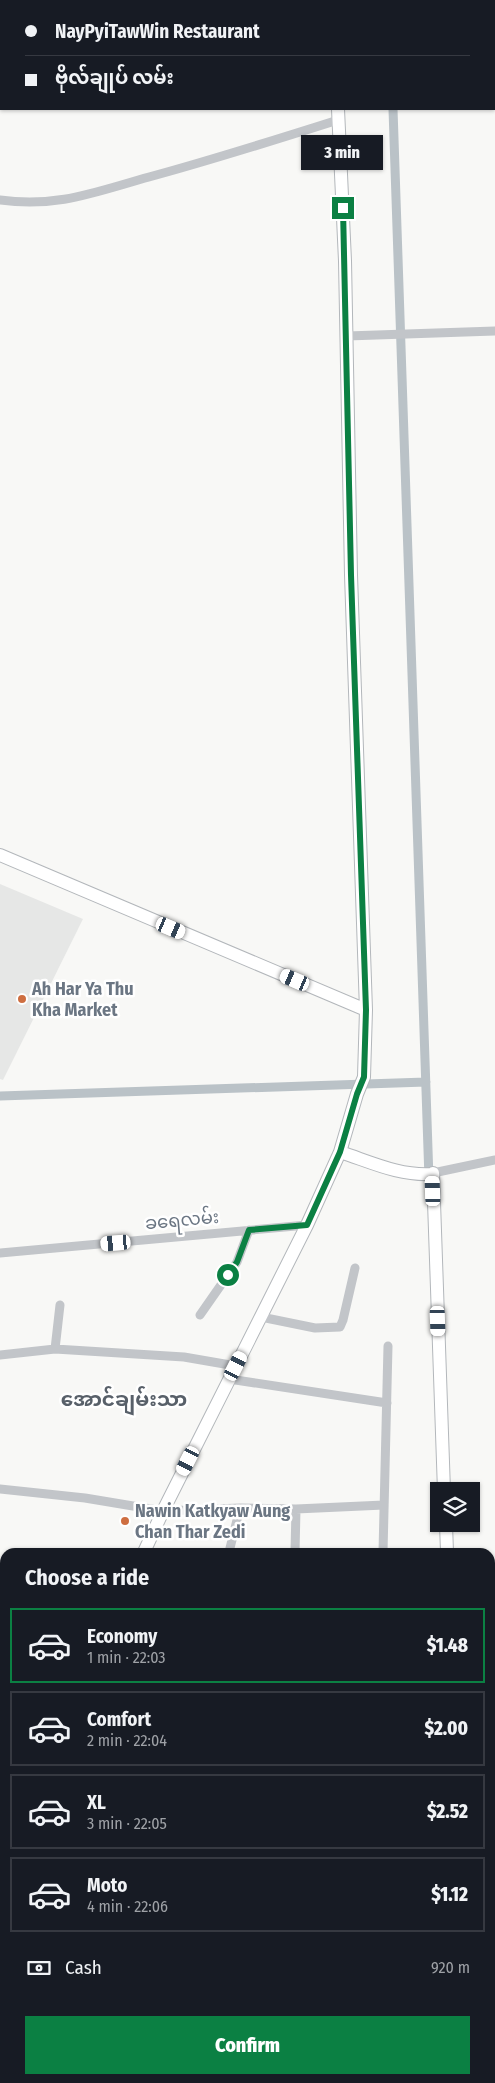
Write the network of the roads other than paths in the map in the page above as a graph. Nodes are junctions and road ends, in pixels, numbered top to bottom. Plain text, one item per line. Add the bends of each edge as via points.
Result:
1 (338, 114) edge
2 (0, 200) edge
3 (495, 331) edge
4 (347, 336) junction
5 (0, 855) edge
6 (366, 1010) junction
7 (340, 1152) junction
8 (495, 1160) edge
9 (430, 1174) junction
10 (307, 1225) junction
11 (249, 1230) junction
12 (0, 1253) edge
13 (355, 1268) dead end
14 (60, 1305) dead end
15 (200, 1315) dead end
16 (260, 1317) junction
17 (388, 1346) dead end
18 (55, 1349) junction
19 (0, 1355) edge
20 (236, 1366) junction
21 (229, 1379) junction
22 (387, 1403) junction
23 (444, 1482) edge
24 (0, 1488) edge
25 (384, 1505) junction
26 (240, 1508) junction
27 (296, 1509) junction
28 (163, 1511) junction
29 (446, 1532) edge
30 (146, 1548) edge
31 (230, 1548) edge
32 (296, 1548) edge
33 (383, 1548) edge
34 (447, 1548) edge

1 - 2 street via 213,160 79,197 36,203
1 - 4 main road
3 - 4 street
4 - 6 main road
5 - 6 main road
6 - 7 main road via 364,1077
7 - 9 main road via 395,1171
7 - 10 main road
8 - 9 street
9 - 23 main road
10 - 11 street, ခရေလမ်း
10 - 16 main road
11 - 12 street, ခရေလမ်း
11 - 15 street via 237,1262
13 - 16 street via 340,1327 315,1328
14 - 18 street
16 - 20 main road
17 - 22 street
18 - 19 street
18 - 20 street via 184,1357
20 - 21 main road
21 - 22 street
21 - 28 main road
22 - 25 street
24 - 28 street
25 - 27 street
25 - 33 street
26 - 27 street
26 - 28 street
26 - 31 street
27 - 32 street
28 - 30 main road
29 - 34 main road

